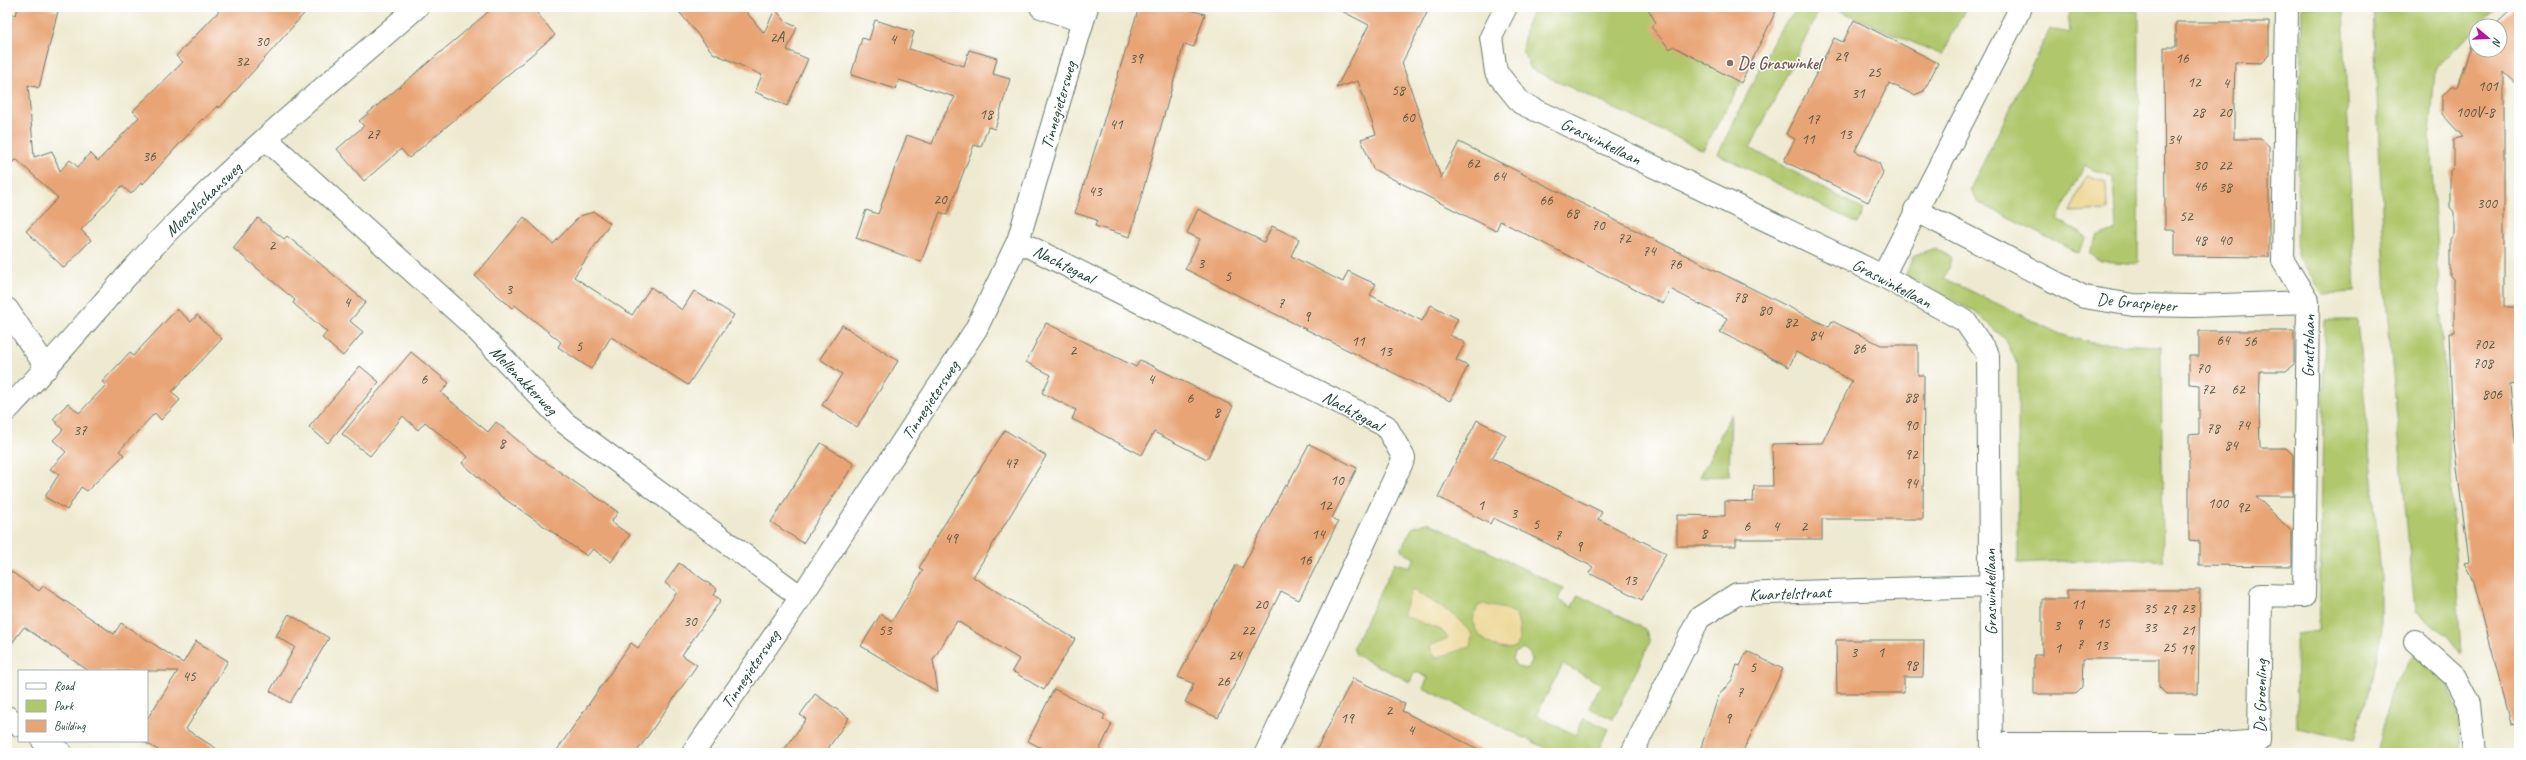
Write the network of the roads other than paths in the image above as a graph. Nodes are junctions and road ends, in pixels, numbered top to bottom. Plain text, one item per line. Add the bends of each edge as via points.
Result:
1 (417, 7) edge
2 (1041, 7) edge
3 (1506, 7) edge
4 (2021, 7) edge
5 (2286, 7) edge
6 (1085, 14) edge
7 (266, 139) junction
8 (1915, 210) junction
9 (1018, 241) junction
10 (1882, 276) junction
11 (2308, 302) junction
12 (7, 309) edge
13 (47, 368) junction
14 (7, 410) edge
15 (1990, 586) junction
16 (2304, 596) joint
17 (801, 597) junction
18 (2414, 641) dead end
19 (7, 717) edge
20 (18, 724) edge
21 (44, 742) edge
22 (1992, 748) edge
23 (61, 753) edge
24 (693, 753) edge
25 (1266, 753) edge
26 (1632, 753) edge
27 (2474, 753) edge

1 - 7 street, Moeselschansweg
2 - 6 street
3 - 10 street, Graswinkellaan via 1491,38 1496,72 1521,103
4 - 8 street
5 - 11 street, Gruttolaan via 2283,261
6 - 9 street, Tinnegietersweg
7 - 13 street, Moeselschansweg via 172,228
7 - 17 street, Mellenakkerweg via 469,322 566,423
8 - 10 street
8 - 11 street, De Graspieper via 2084,297 2133,305 2194,306
9 - 17 street, Tinnegietersweg via 976,329
9 - 25 street, Nachtegaal via 1386,426 1404,458
10 - 15 street, Graswinkellaan via 1965,321 1988,355
11 - 16 street, Gruttolaan
12 - 13 street
13 - 14 street, Moeselschansweg
15 - 22 street, Graswinkellaan
15 - 26 street, Kwartelstraat via 1737,594 1699,618
16 - 22 street, De Groenling via 2261,595 2259,741 2222,744
17 - 24 street, Tinnegietersweg
18 - 27 street via 2455,677 2469,704
19 - 20 street
21 - 23 street

